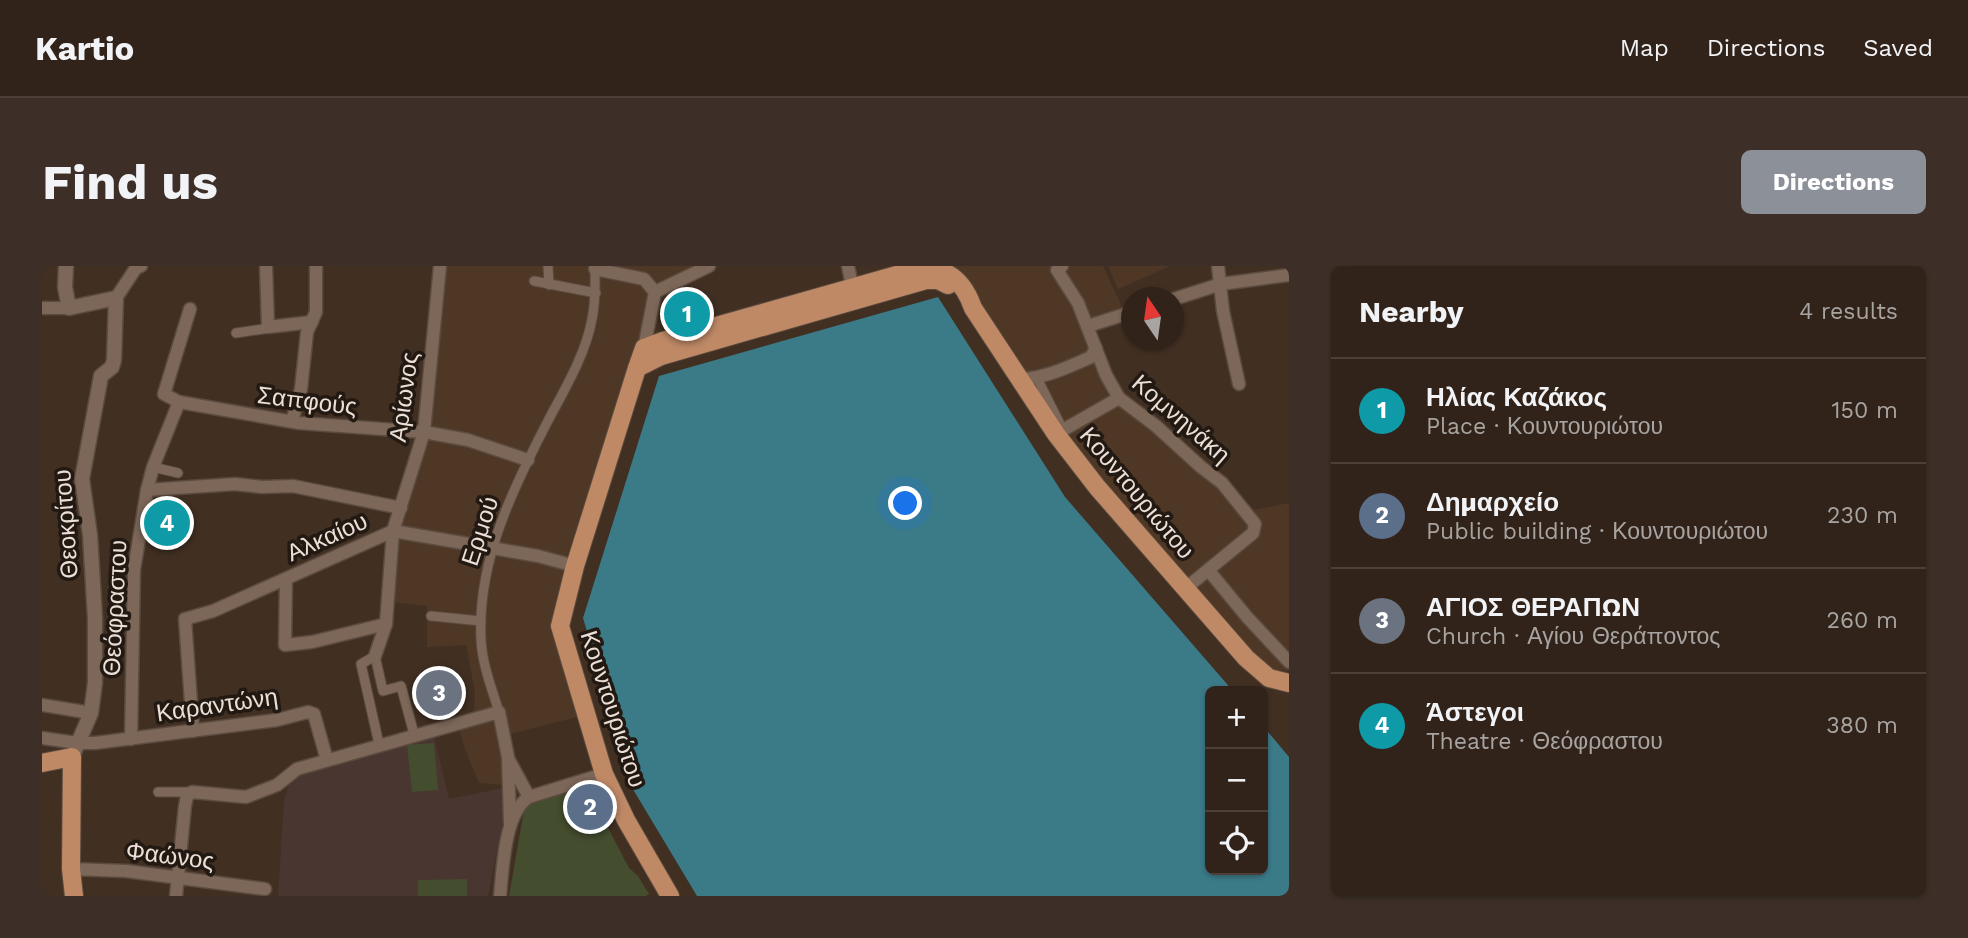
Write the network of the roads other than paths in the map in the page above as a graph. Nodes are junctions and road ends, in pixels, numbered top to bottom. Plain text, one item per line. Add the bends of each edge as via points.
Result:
1 (66, 266) edge
2 (266, 266) edge
3 (316, 266) edge
4 (440, 266) edge
5 (548, 266) edge
6 (848, 266) edge
7 (1218, 266) edge
8 (138, 267) edge
9 (702, 267) edge
10 (936, 267) edge
11 (1058, 267) edge
12 (595, 268) edge
13 (1289, 275) edge
14 (534, 281) dead end
15 (1221, 284) junction
16 (549, 285) junction
17 (655, 292) junction
18 (596, 293) junction
19 (853, 293) junction
20 (1184, 296) edge
21 (116, 298) junction
22 (42, 308) edge
23 (69, 308) junction
24 (973, 308) junction
25 (190, 309) dead end
26 (1121, 316) edge
27 (312, 322) junction
28 (1088, 326) junction
29 (270, 328) junction
30 (236, 333) dead end
31 (644, 348) junction
32 (1096, 348) junction
33 (637, 368) junction
34 (1029, 379) junction
35 (1239, 384) dead end
36 (1119, 398) junction
37 (179, 402) junction
38 (292, 421) junction
39 (424, 432) junction
40 (1059, 432) junction
41 (528, 460) junction
42 (153, 467) junction
43 (178, 472) dead end
44 (147, 490) junction
45 (401, 508) junction
46 (393, 531) junction
47 (491, 548) junction
48 (575, 566) junction
49 (1209, 571) junction
50 (286, 579) junction
51 (1186, 588) junction
52 (431, 616) dead end
53 (481, 621) junction
54 (386, 624) junction
55 (375, 656) junction
56 (1289, 662) edge
57 (1289, 683) edge
58 (42, 705) edge
59 (499, 712) junction
60 (91, 713) junction
61 (193, 731) junction
62 (414, 734) junction
63 (42, 738) edge
64 (131, 739) junction
65 (379, 744) junction
66 (75, 750) junction
67 (508, 757) junction
68 (327, 760) junction
69 (42, 763) edge
70 (604, 774) junction
71 (158, 792) dead end
72 (189, 794) junction
73 (529, 797) junction
74 (510, 823) junction
75 (71, 869) junction
76 (178, 879) junction
77 (265, 889) dead end
78 (72, 894) edge
79 (176, 896) edge
80 (500, 896) edge
81 (670, 896) edge

1 - 23 street
2 - 29 street
3 - 27 street
4 - 39 street, Αρίωνος
5 - 16 street
6 - 19 street
7 - 15 street
8 - 21 street
9 - 17 street
10 - 19 main road, Κουντουριώτου
10 - 24 main road, Κουντουριώτου via 963,286
11 - 28 street, Κομνηνάκη
12 - 17 street via 645,279
12 - 18 street, Ερμού
13 - 15 street
14 - 16 street
15 - 20 street
15 - 35 street
16 - 18 street
17 - 31 street
18 - 41 street, Ερμού via 586,339
19 - 24 main road, Κουντουριώτου via 936,279
19 - 31 main road, Κουντουριώτου via 745,316
19 - 33 main road, Κουντουριώτου
21 - 23 street
21 - 60 street, Θεοκρίτου via 114,360 101,376 82,470 95,618
22 - 23 street
24 - 34 main road, Κουντουριώτου
25 - 37 street, Σαπφούς via 164,394
26 - 28 street
27 - 29 street
27 - 38 street
28 - 32 street, Κομνηνάκη
29 - 30 street
31 - 33 main road, Κουντουριώτου
32 - 34 street via 1091,358
32 - 36 street, Κομνηνάκη
33 - 48 main road, Κουντουριώτου
34 - 40 main road, Κουντουριώτου
36 - 40 street
36 - 49 street, Κομνηνάκη via 1222,482 1253,521 1255,531
37 - 38 street, Σαπφούς
37 - 42 street, Θεόφραστου
38 - 39 street, Σαπφούς
39 - 41 street, Σαπφούς via 468,440
39 - 45 street, Αρίωνος
40 - 51 main road, Κουντουριώτου via 1097,487
41 - 47 street, Ερμού
42 - 43 street
42 - 44 street, Θεόφραστου
44 - 45 street via 234,484 293,486
44 - 64 street, Θεόφραστου via 132,578
45 - 46 street, Αρίωνος
46 - 47 street, Αλκαίου
46 - 50 street, Αλκαίου
46 - 54 street, Αρίωνος
47 - 48 street, Αλκαίου
47 - 53 street, Ερμού
48 - 70 main road, Κουντουριώτου via 560,631
49 - 51 street
49 - 56 street
50 - 54 street via 283,636 287,646
50 - 61 street, Αλκαίου via 184,619
51 - 57 main road, Κουντουριώτου via 1259,672
52 - 53 street
53 - 59 street, Ερμού via 482,653
54 - 55 street, Αρίωνος
55 - 62 street via 383,691 401,686
55 - 65 street via 361,664
58 - 60 street
59 - 62 street
59 - 67 street, Ερμού
60 - 66 street, Θεοκρίτου
61 - 64 street, Καραντώνη
61 - 68 street, Καραντώνη via 308,712 317,720
62 - 65 street
63 - 66 street, Καραντώνη
64 - 66 street, Καραντώνη
65 - 68 street
66 - 69 main road
66 - 75 main road
67 - 73 street
67 - 74 street, Ερμού
68 - 72 street via 297,769 277,785 246,797
70 - 73 street
70 - 81 main road, Κουντουριώτου
71 - 72 street
72 - 76 street
73 - 74 street via 517,807
74 - 80 street, Ερμού
75 - 76 street, Φαώνος
75 - 78 main road
76 - 77 street, Φαώνος
76 - 79 street

